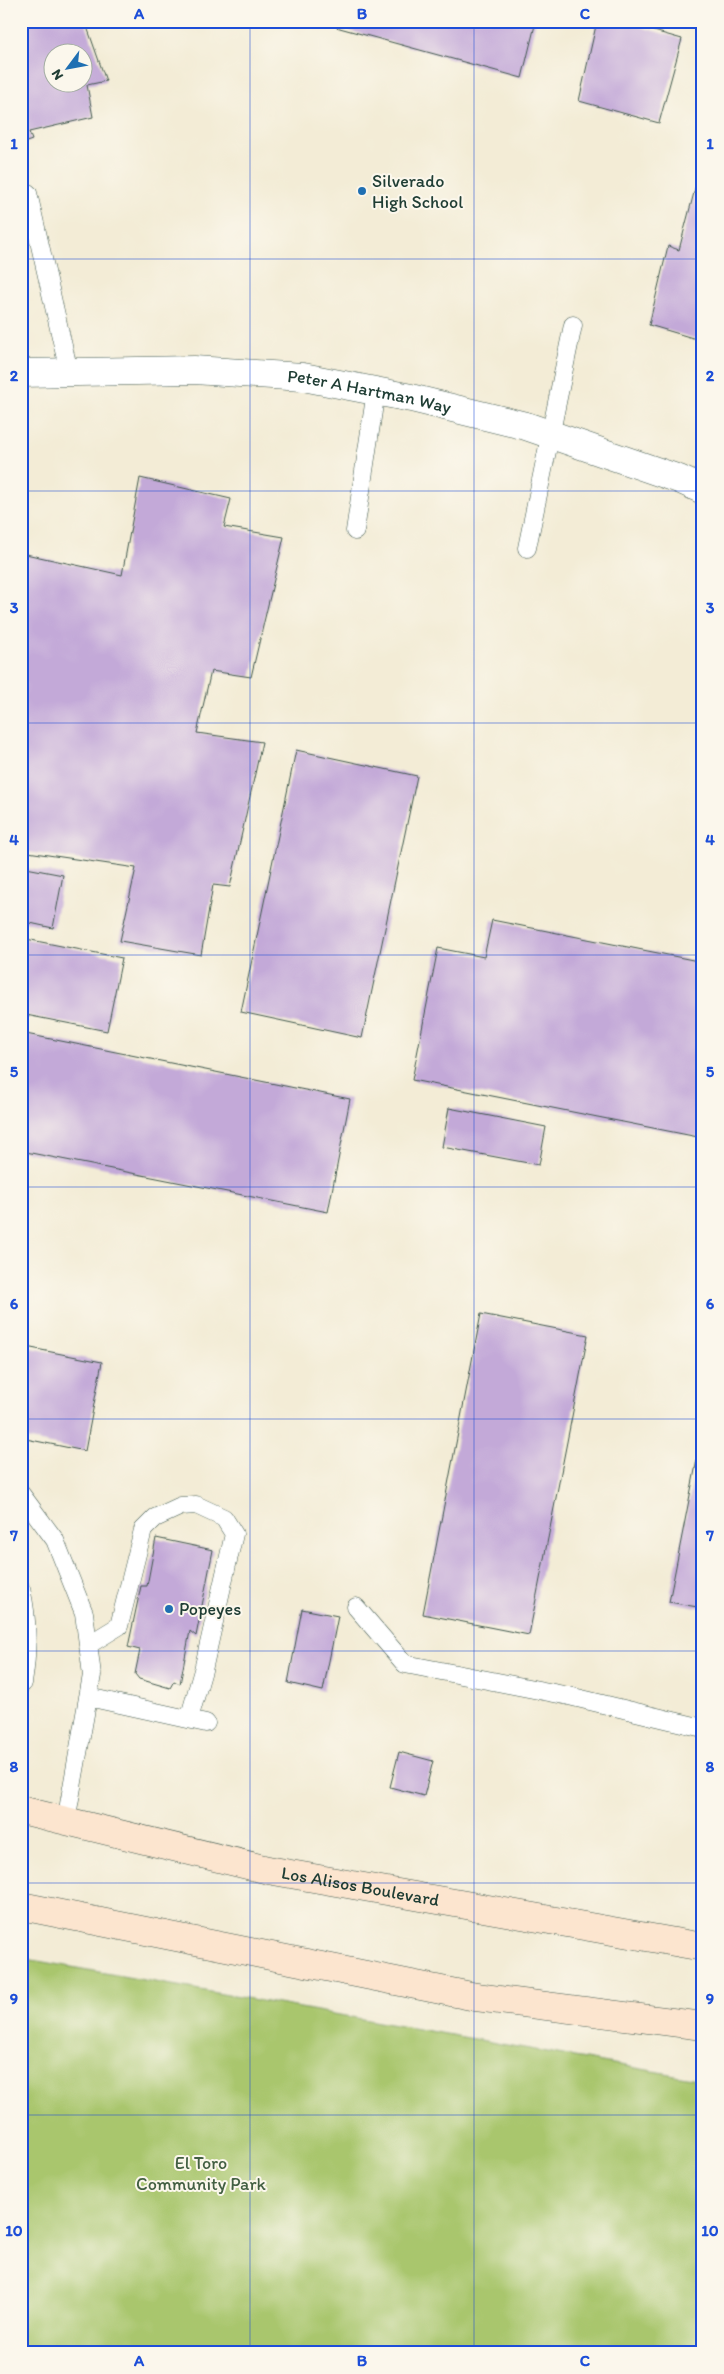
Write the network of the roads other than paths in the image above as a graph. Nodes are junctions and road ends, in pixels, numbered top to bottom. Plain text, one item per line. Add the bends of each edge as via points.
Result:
1 (28, 193) dead end
2 (572, 325) dead end
3 (69, 372) junction
4 (21, 373) edge
5 (376, 391) junction
6 (549, 434) junction
7 (703, 490) edge
8 (356, 531) dead end
9 (527, 548) dead end
10 (21, 1494) edge
11 (21, 1589) edge
12 (356, 1607) dead end
13 (88, 1644) junction
14 (23, 1683) dead end
15 (88, 1697) junction
16 (703, 1728) edge
17 (21, 1810) edge
18 (66, 1820) junction
19 (21, 1906) edge
20 (703, 1947) edge
21 (703, 2026) edge

1 - 3 lane
2 - 6 lane
3 - 4 street, Peter A Hartman Way
3 - 5 street, Peter A Hartman Way via 194,370 304,377
5 - 6 street, Peter A Hartman Way
5 - 8 lane
6 - 7 street, Peter A Hartman Way
6 - 9 lane
10 - 13 lane via 55,1540 84,1612
11 - 14 lane via 26,1609 28,1648
12 - 16 lane via 405,1664 569,1696
13 - 15 lane via 92,1675
13 - 15 lane via 119,1626 139,1542 143,1530 155,1518 167,1510 196,1505 224,1518 234,1534 203,1670 198,1721
15 - 18 lane
17 - 18 main road, Los Alisos Boulevard
18 - 20 main road, Los Alisos Boulevard via 268,1870
19 - 21 main road via 476,1997

